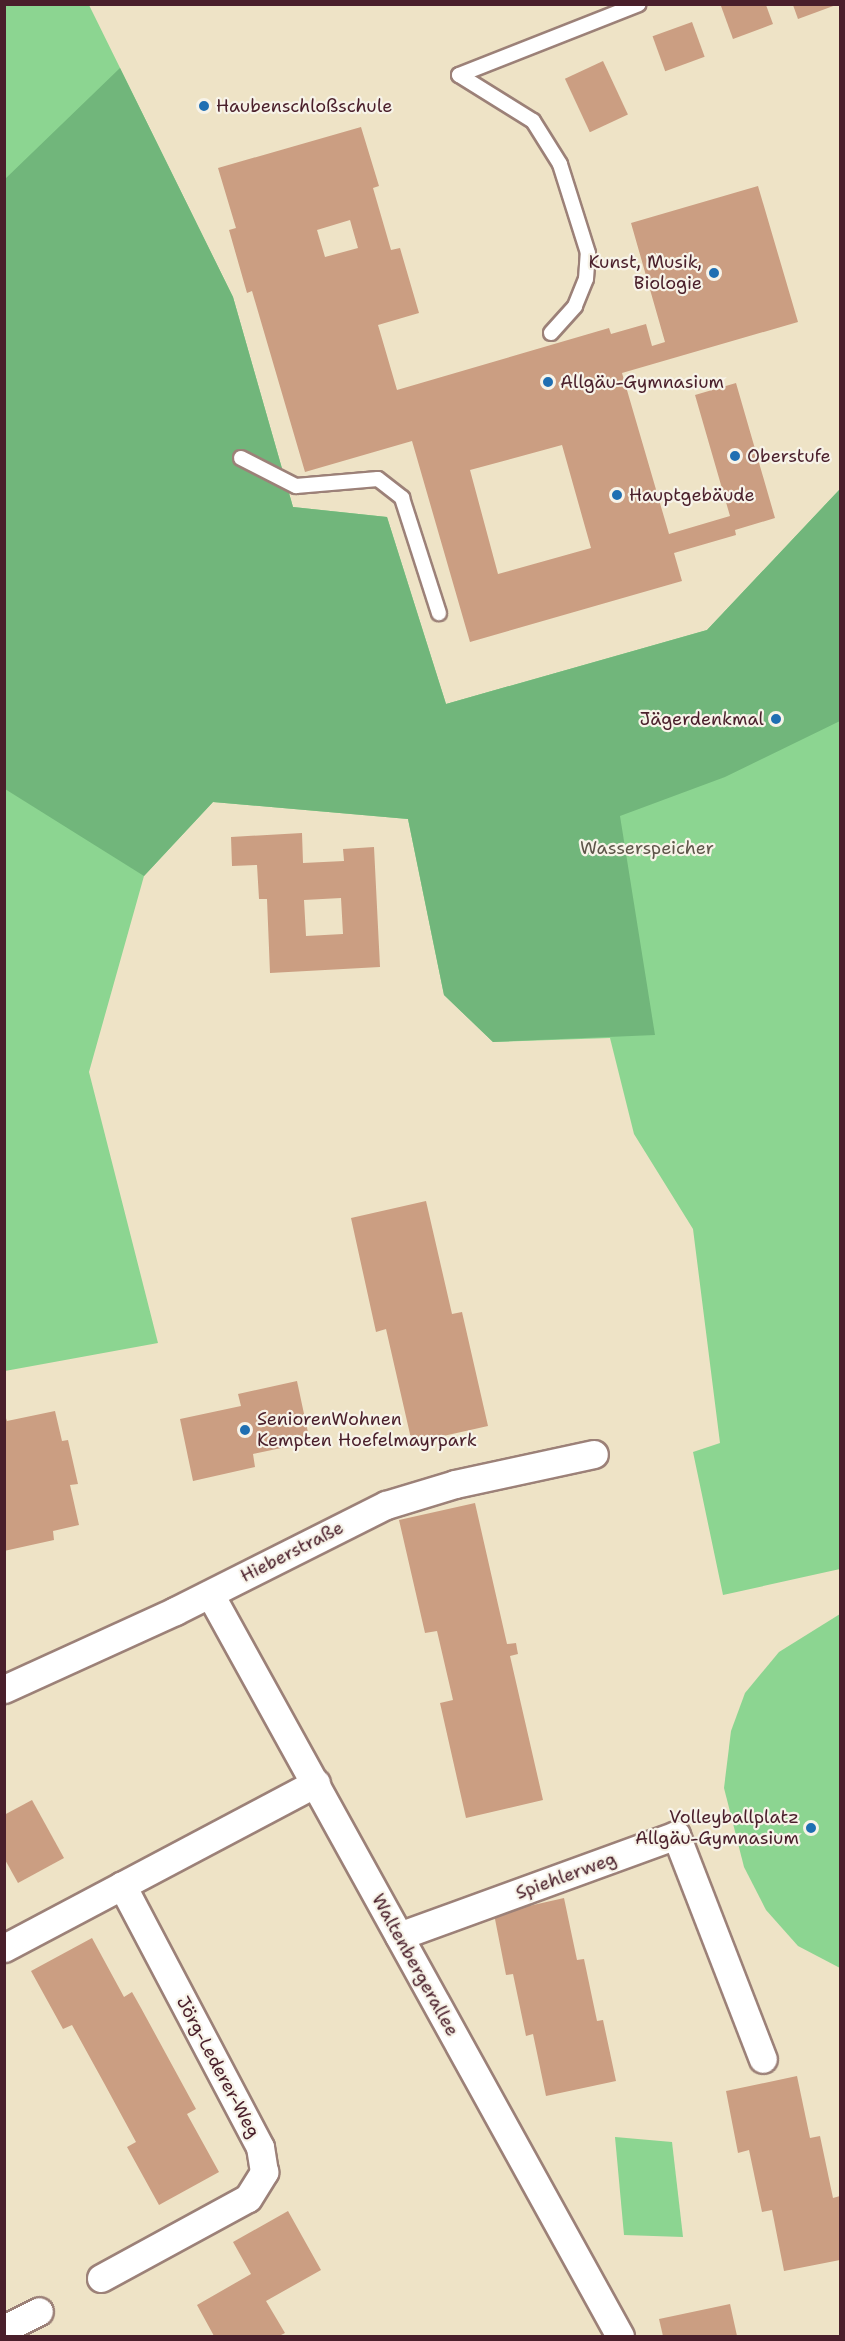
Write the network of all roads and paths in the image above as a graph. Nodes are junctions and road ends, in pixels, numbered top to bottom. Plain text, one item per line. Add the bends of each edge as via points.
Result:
1 (639, 4) edge
2 (551, 333) dead end
3 (242, 458) dead end
4 (439, 613) dead end
5 (594, 1454) dead end
6 (210, 1594) junction
7 (4, 1689) edge
8 (316, 1783) junction
9 (122, 1885) junction
10 (399, 1936) junction
11 (4, 1948) edge
12 (763, 2059) dead end
13 (101, 2278) dead end
14 (39, 2311) dead end
15 (4, 2329) edge
16 (620, 2337) edge

1 - 2 lane via 459,75 533,121 560,164 588,253 587,270 575,306
3 - 4 lane via 296,486 378,479 386,485 402,498
5 - 6 street, Hieberstraße via 455,1484 386,1505
6 - 7 street, Hieberstraße
6 - 8 street, Waltenbergerallee
8 - 9 street
8 - 10 street, Waltenbergerallee
9 - 11 street
9 - 13 street, Jörg-Lederer-Weg via 260,2147 264,2172 248,2198
10 - 12 street, Spiehlerweg via 676,1835
10 - 16 street, Waltenbergerallee
14 - 15 street

